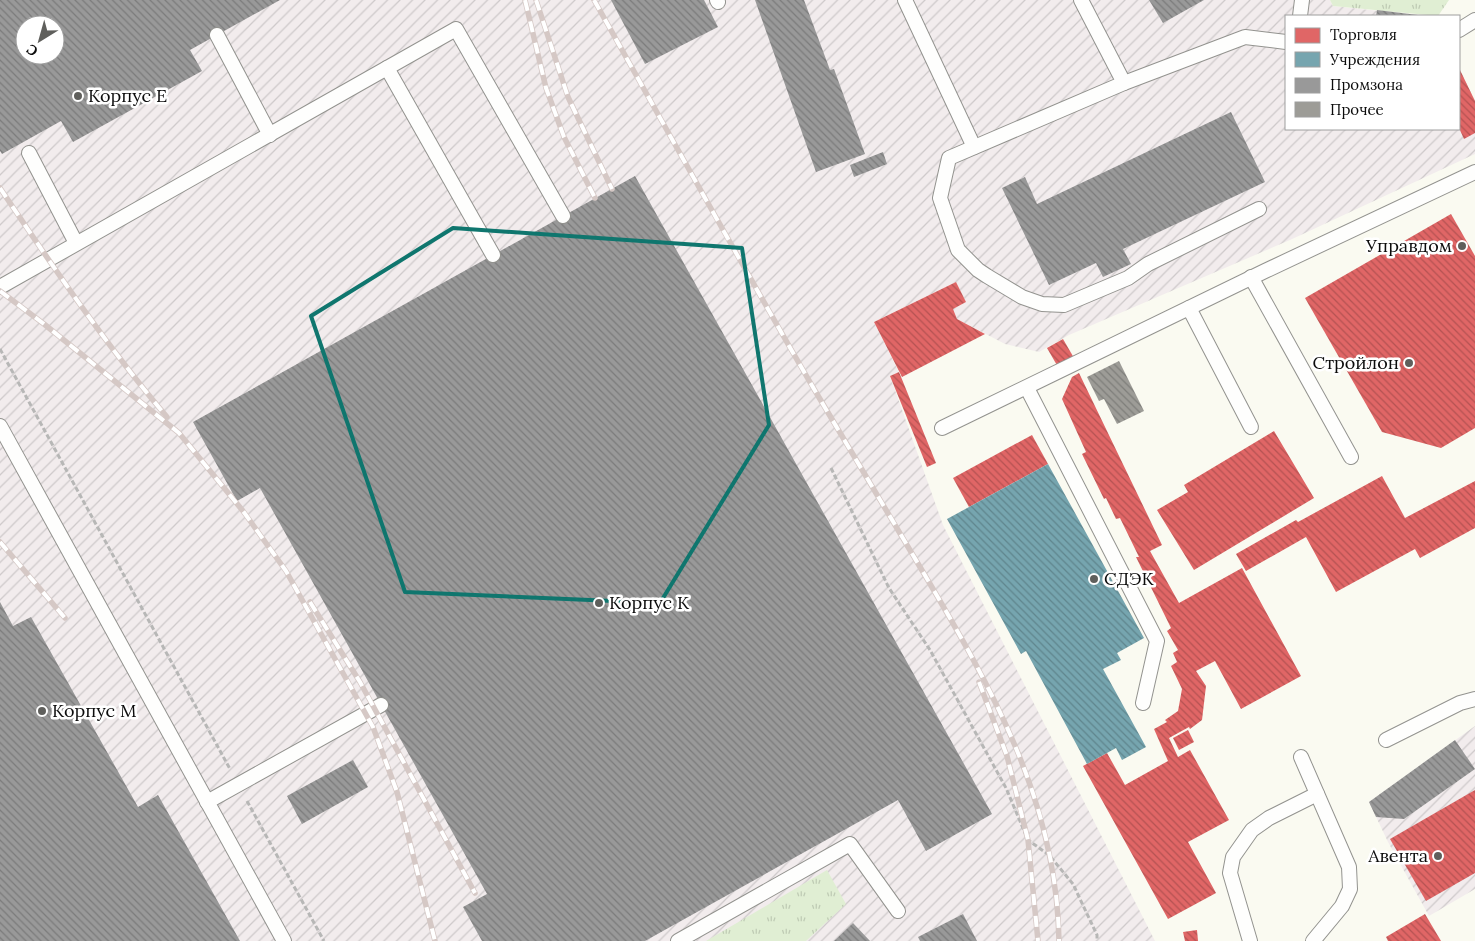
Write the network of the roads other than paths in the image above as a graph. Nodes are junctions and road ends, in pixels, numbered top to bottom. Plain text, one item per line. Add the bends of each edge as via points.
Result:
1 (905, 0) edge
2 (1081, 0) edge
3 (1302, 0) edge
4 (1300, 15) edge
5 (1475, 20) edge
6 (1460, 29) edge
7 (216, 35) dead end
8 (1285, 42) edge
9 (387, 68) junction
10 (1124, 83) junction
11 (270, 135) junction
12 (974, 147) junction
13 (29, 153) dead end
14 (1475, 172) edge
15 (1259, 209) dead end
16 (562, 216) dead end
17 (76, 242) junction
18 (493, 255) dead end
19 (1250, 278) junction
20 (0, 286) edge
21 (1189, 308) junction
22 (1026, 388) junction
23 (0, 426) edge
24 (1252, 427) dead end
25 (942, 428) dead end
26 (1351, 457) dead end
27 (1475, 699) edge
28 (1143, 703) dead end
29 (381, 705) dead end
30 (1386, 740) dead end
31 (1301, 757) dead end
32 (1317, 794) junction
33 (207, 802) junction
34 (898, 911) dead end
35 (284, 941) edge
36 (678, 941) edge
37 (1250, 941) edge
38 (1313, 941) edge

1 - 12 lane
2 - 10 lane
3 - 4 lane
5 - 6 lane
7 - 11 lane
8 - 10 lane via 1245,37
9 - 11 lane
9 - 16 lane via 456,29
9 - 18 lane
10 - 12 lane
11 - 17 lane
12 - 15 lane via 949,158 940,198 958,250 982,273 1022,297 1042,304 1064,305 1128,278 1148,264
13 - 17 lane
14 - 19 lane
17 - 20 lane
19 - 21 lane
19 - 26 lane
21 - 22 lane
21 - 24 lane
22 - 25 lane
22 - 28 lane via 1157,641
23 - 33 lane
27 - 30 lane via 1460,702
29 - 33 lane
31 - 32 lane
32 - 37 lane via 1252,830 1233,857 1230,873
32 - 38 lane via 1349,867 1350,889 1342,906
33 - 35 lane
34 - 36 lane via 850,844

